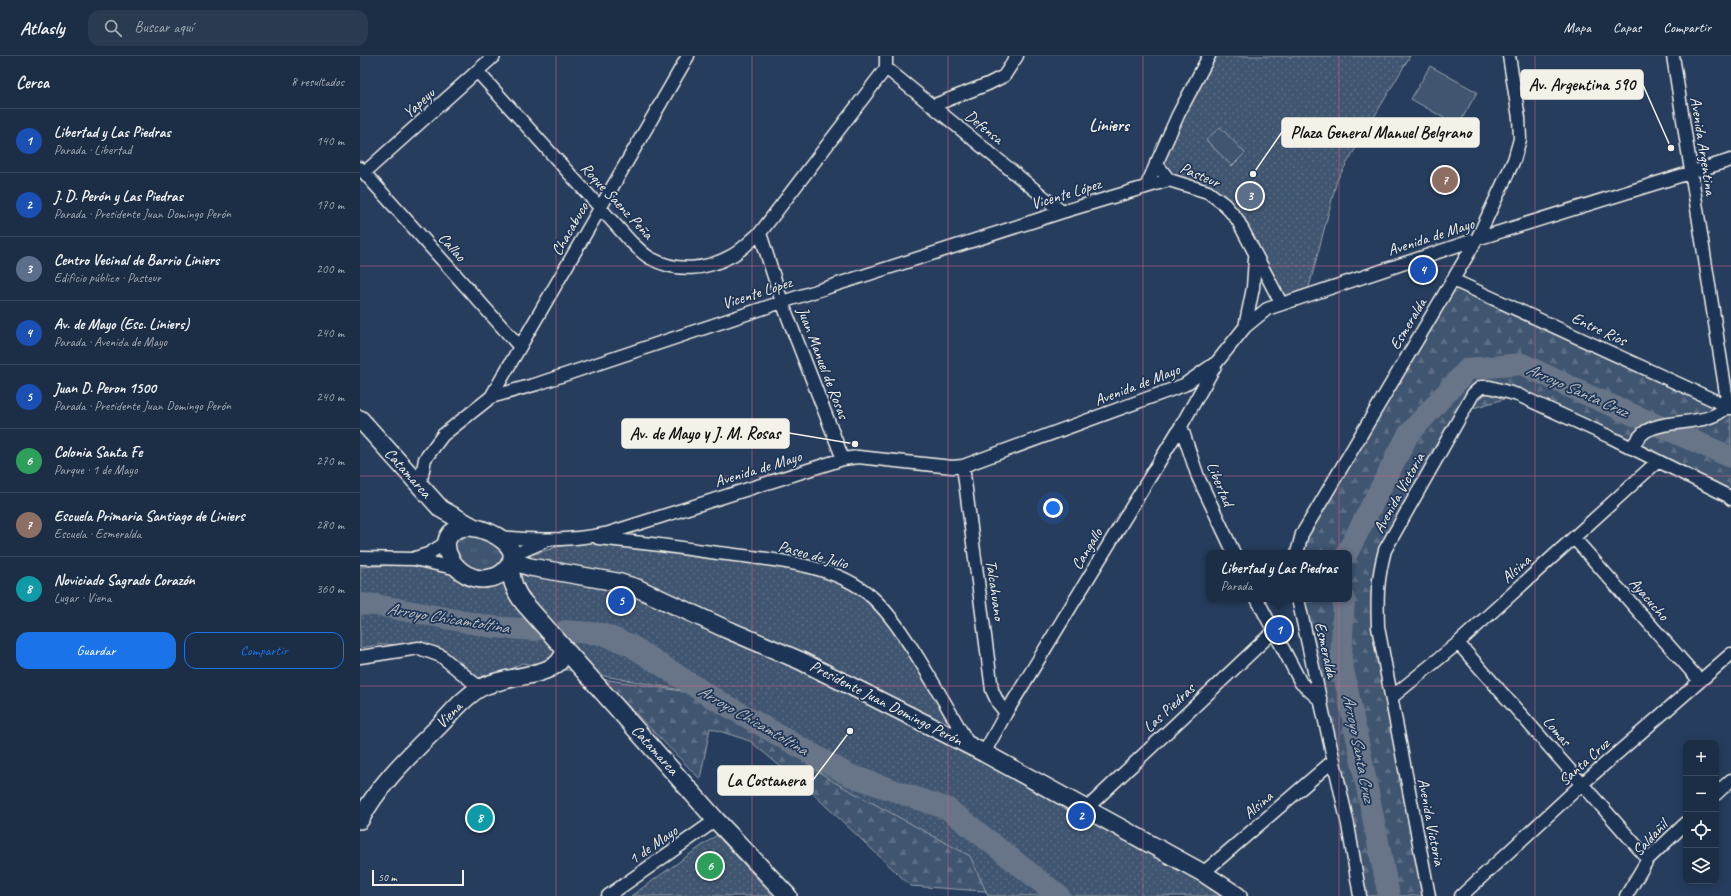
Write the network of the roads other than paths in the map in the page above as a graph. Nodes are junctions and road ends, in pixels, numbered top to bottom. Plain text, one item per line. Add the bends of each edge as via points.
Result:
1 (494, 56) edge
2 (688, 56) edge
3 (1017, 56) edge
4 (1209, 56) edge
5 (1509, 56) edge
6 (1673, 56) edge
7 (886, 62) edge
8 (477, 71) junction
9 (932, 106) junction
10 (1731, 160) edge
11 (1156, 163) junction
12 (362, 171) edge
13 (1691, 172) junction
14 (1169, 180) junction
15 (1146, 187) junction
16 (601, 207) junction
17 (1062, 212) junction
18 (760, 233) junction
19 (1477, 239) junction
20 (1255, 256) junction
21 (1453, 280) junction
22 (782, 302) junction
23 (1281, 303) junction
24 (1245, 327) junction
25 (520, 347) junction
26 (1216, 362) junction
27 (491, 397) junction
28 (1730, 407) edge
29 (360, 419) edge
30 (1181, 426) junction
31 (1631, 448) junction
32 (843, 459) junction
33 (1658, 461) junction
34 (963, 466) junction
35 (420, 486) junction
36 (1731, 499) edge
37 (441, 509) junction
38 (475, 528) junction
39 (500, 537) junction
40 (589, 537) junction
41 (1574, 538) junction
42 (447, 541) junction
43 (546, 541) junction
44 (1233, 550) edge
45 (1298, 550) edge
46 (360, 558) edge
47 (414, 559) junction
48 (511, 561) junction
49 (458, 570) junction
50 (482, 580) junction
51 (1259, 602) edge
52 (1299, 602) edge
53 (524, 603) junction
54 (1274, 631) junction
55 (1458, 643) junction
56 (566, 650) junction
57 (1731, 654) edge
58 (360, 658) edge
59 (1726, 661) edge
60 (1700, 681) junction
61 (480, 688) junction
62 (1392, 697) junction
63 (1321, 701) junction
64 (1006, 714) junction
65 (976, 749) junction
66 (1334, 760) junction
67 (1731, 780) edge
68 (1582, 784) junction
69 (1719, 791) edge
70 (1086, 809) junction
71 (360, 820) edge
72 (716, 820) junction
73 (1683, 826) edge
74 (1648, 859) junction
75 (1203, 873) junction
76 (608, 896) edge
77 (788, 896) edge
78 (1238, 896) edge
79 (1360, 896) edge
80 (1429, 896) edge
81 (1461, 896) edge
82 (1626, 896) edge

1 - 8 street, Yapeyu
2 - 16 street, Chacabuco
3 - 9 street via 1004,76
4 - 11 street
5 - 19 street, Esmeralda via 1520,139 1514,160
6 - 13 street, Avenida Argentina
7 - 9 street, Defensa
7 - 18 street, Roque Saenz Peña
8 - 12 street, Yapeyu
8 - 16 street, Roque Saenz Peña
9 - 17 street, Defensa
10 - 13 street, Avenida de Mayo
11 - 14 street, Pasteur
11 - 15 street
12 - 25 street, Callao
13 - 19 street, Avenida de Mayo
13 - 28 street, Avenida Argentina
14 - 15 street, Vicente López
14 - 20 street, Pasteur via 1208,192 1224,204 1237,219
15 - 17 street, Vicente López
16 - 18 street, Roque Saenz Peña via 631,242 649,257 665,265 682,268 699,268 733,254
16 - 25 street, Chacabuco
17 - 22 street, Vicente López
18 - 22 street, Juan Manuel de Rosas
19 - 21 street, Esmeralda
19 - 23 street, Avenida de Mayo
20 - 23 street, Pasteur
20 - 24 street, Pasteur via 1253,288
21 - 28 street, Entre Ríos
21 - 45 street, Esmeralda via 1302,534
22 - 27 street, Vicente López
22 - 32 street, Juan Manuel de Rosas
23 - 24 street, Avenida de Mayo via 1261,312
24 - 26 street, Avenida de Mayo
25 - 27 street, Chacabuco
26 - 30 street, Cangallo
26 - 34 street, Avenida de Mayo via 1197,377 1171,390
27 - 35 street, Vicente López via 443,435 425,459
28 - 31 street via 1712,417 1663,425 1644,432
29 - 35 street, Catamarca
30 - 44 street, Libertad via 1198,477
30 - 64 street, Cangallo
31 - 33 street, Avenida Victoria
31 - 62 street, Avenida Victoria via 1518,395 1490,387 1481,387 1473,394 1385,550 1379,570 1378,627
32 - 34 street, Avenida de Mayo
32 - 40 street, Avenida de Mayo via 609,533
33 - 36 street, Avenida Victoria
33 - 41 street, Alsina
34 - 64 street, Talcahuano via 992,690
35 - 37 street, Catamarca
37 - 38 street, Catamarca
37 - 42 street, Catamarca
38 - 39 street
38 - 42 street via 461,528 453,532
39 - 43 street, Avenida de Mayo
39 - 48 street via 509,546
40 - 43 street, Avenida de Mayo
40 - 65 street, Paseo de Julio via 779,561 836,576 856,585 873,598 902,633
41 - 55 street, Alsina
41 - 60 street, Ayacucho
42 - 47 street via 428,554
42 - 49 street via 446,549
43 - 48 street, Avenida de Mayo via 518,553
46 - 47 street
47 - 49 street
48 - 50 street via 499,576
48 - 53 street, Catamarca via 513,585
48 - 65 street, Presidente Juan Domingo Perón via 637,588 801,661
49 - 50 street
50 - 53 street, Catamarca via 508,590
51 - 54 street
52 - 63 street, Esmeralda
53 - 56 street, Catamarca
54 - 63 street via 1301,683
54 - 70 street, Las Piedras
55 - 62 street, Alsina
55 - 68 street, Lomas
56 - 61 street, Viena via 558,662 541,672 496,681
56 - 72 street, Catamarca
57 - 59 street, Santa Cruz
58 - 61 street via 419,648 441,656
59 - 60 street, Santa Cruz
60 - 68 street, Santa Cruz
61 - 71 street, Viena via 467,697 400,766 369,804
62 - 80 street, Avenida Victoria
63 - 66 street, Esmeralda
64 - 65 street, Cangallo
65 - 70 street, Presidente Juan Domingo Perón
66 - 75 street, Alsina
66 - 79 street, Esmeralda
67 - 69 street
68 - 74 street, Lomas
68 - 81 street, Santa Cruz
70 - 75 street, Presidente Juan Domingo Perón
72 - 76 street, 1 de Mayo
72 - 77 street, Catamarca
73 - 74 street, Saldañil
74 - 82 street, Saldañil
75 - 78 street, Presidente Juan Domingo Perón

